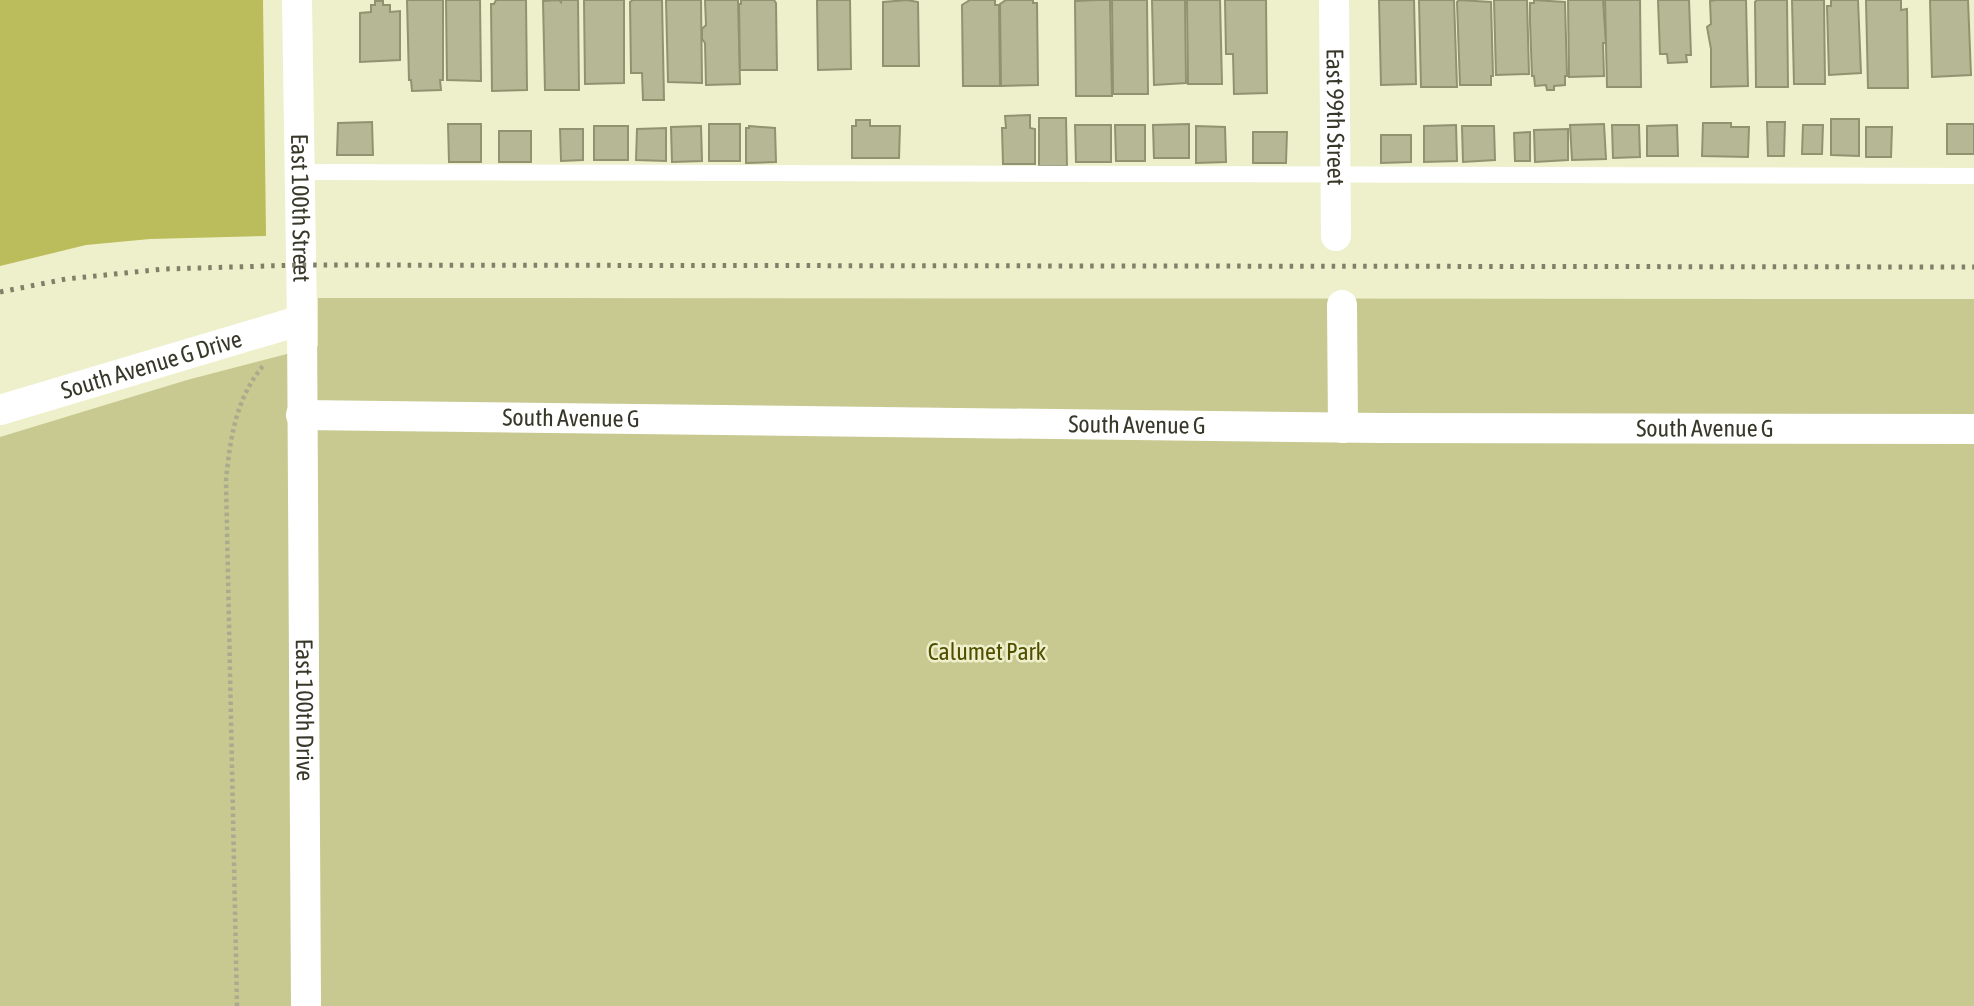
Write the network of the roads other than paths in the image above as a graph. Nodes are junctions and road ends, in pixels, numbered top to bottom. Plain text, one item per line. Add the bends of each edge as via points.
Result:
1 (297, 0) edge
2 (1334, 0) edge
3 (299, 172) junction
4 (1336, 176) junction
5 (1974, 176) edge
6 (1336, 236) dead end
7 (1342, 305) dead end
8 (302, 320) junction
9 (0, 410) edge
10 (301, 415) junction
11 (1343, 428) junction
12 (1974, 429) edge
13 (306, 1006) edge

1 - 3 street, East 100th Street
2 - 4 street, East 99th Street
3 - 4 lane
3 - 8 street, East 100th Street
4 - 5 lane
4 - 6 street, East 99th Street
7 - 11 street
8 - 9 street, South Avenue G Drive
8 - 10 street, East 100th Street
10 - 11 street, South Avenue G
10 - 13 street, East 100th Drive
11 - 12 street, South Avenue G

